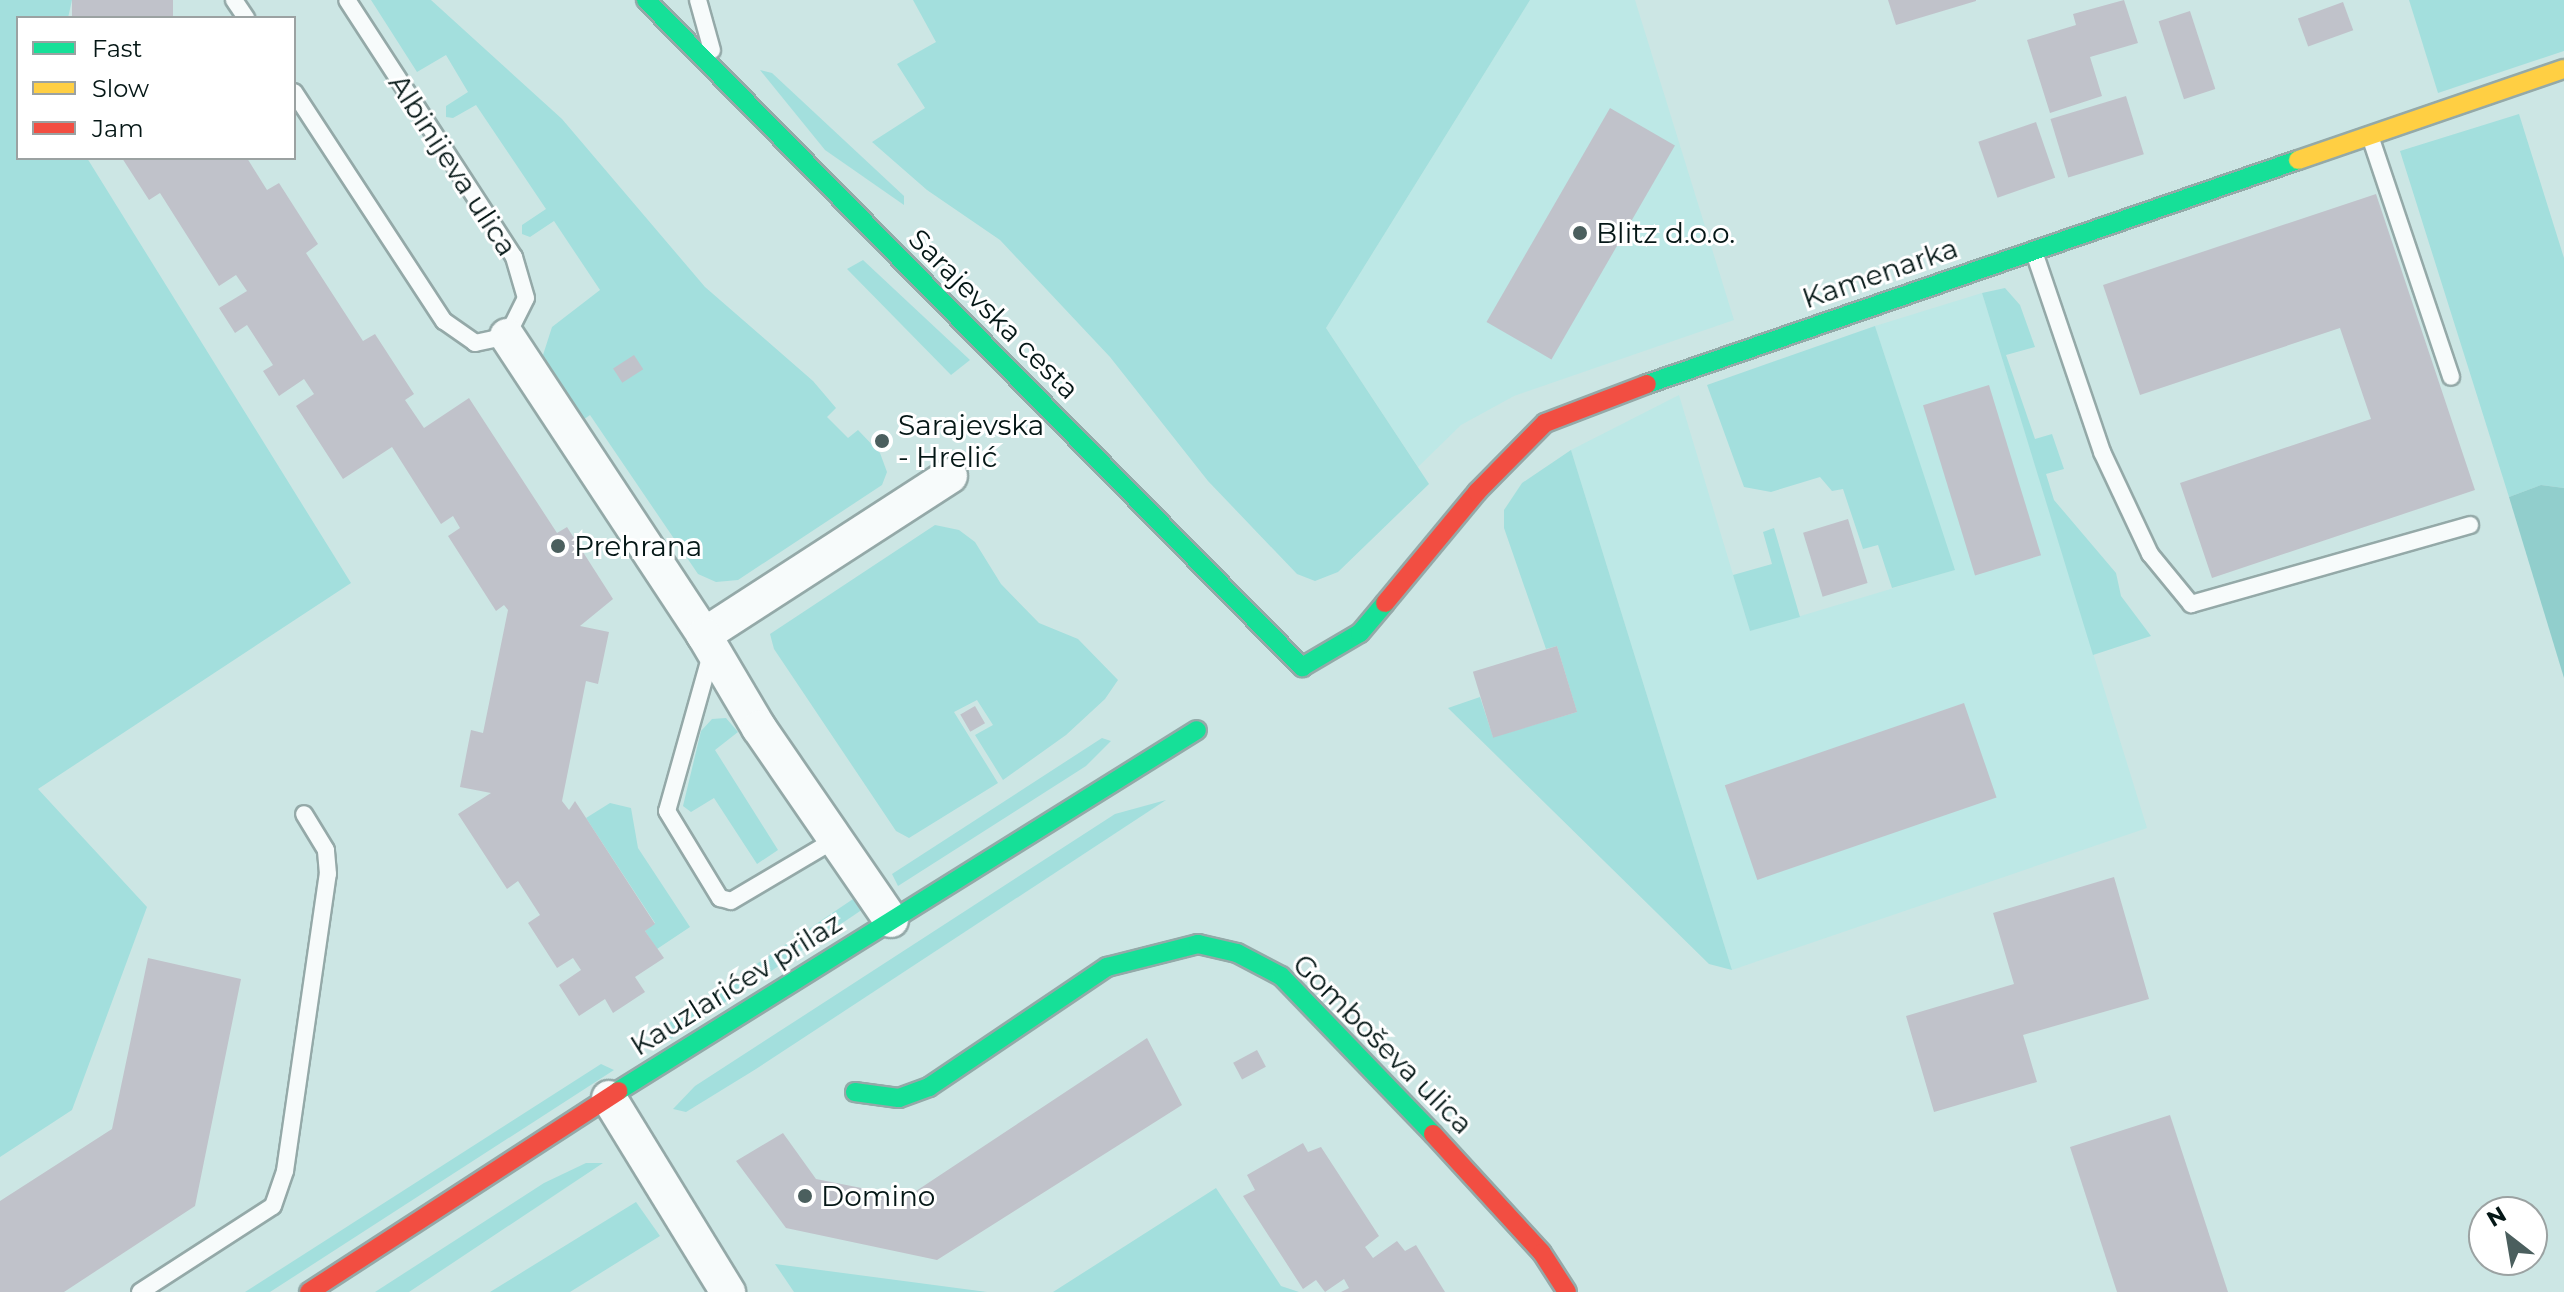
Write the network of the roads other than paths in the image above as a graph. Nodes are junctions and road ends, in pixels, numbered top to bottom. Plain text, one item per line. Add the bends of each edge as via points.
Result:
1 (347, 0) edge
2 (646, 0) edge
3 (698, 0) edge
4 (2564, 69) edge
5 (720, 75) junction
6 (296, 95) edge
7 (2370, 136) junction
8 (2034, 251) junction
9 (507, 336) junction
10 (2451, 377) dead end
11 (950, 476) dead end
12 (2470, 525) dead end
13 (708, 643) junction
14 (1302, 667) joint
15 (1197, 730) dead end
16 (304, 814) dead end
17 (836, 839) junction
18 (891, 920) junction
19 (855, 1092) dead end
20 (609, 1098) junction
21 (140, 1292) edge
22 (309, 1292) edge
23 (728, 1292) edge
24 (1567, 1292) edge

1 - 9 lane, Albinijeva ulica via 514,257 526,298
2 - 5 street, Sarajevska cesta
3 - 5 lane
4 - 7 street, Kamenarka
5 - 14 street, Sarajevska cesta
6 - 9 lane via 444,321 475,343
7 - 8 street, Kamenarka
7 - 10 lane
8 - 12 lane via 2102,452 2150,554 2191,604
8 - 14 street, Kamenarka via 1586,403 1545,423 1451,521 1360,633
9 - 13 street
11 - 13 street
13 - 17 street
13 - 17 lane via 667,811 720,898 731,901
15 - 18 street, Kauzlarićev prilaz
16 - 21 lane via 326,850 328,874 273,1206
17 - 18 street
18 - 20 street, Kauzlarićev prilaz
19 - 24 street, Gomboševa ulica via 899,1098 929,1087 1107,967 1198,944 1237,953 1281,976 1464,1166 1542,1253
20 - 22 street, Kauzlarićev prilaz
20 - 23 street

